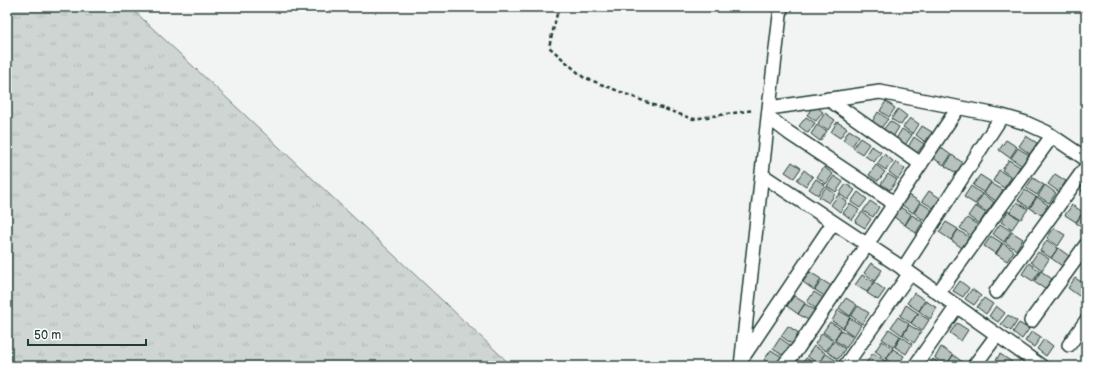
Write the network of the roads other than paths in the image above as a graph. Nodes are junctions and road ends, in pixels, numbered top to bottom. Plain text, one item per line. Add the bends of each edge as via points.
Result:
1 (781, 7) edge
2 (828, 99) junction
3 (958, 108) junction
4 (768, 113) junction
5 (1002, 116) junction
6 (1052, 136) junction
7 (1086, 159) edge
8 (921, 164) junction
9 (1086, 167) edge
10 (762, 175) junction
11 (894, 203) junction
12 (833, 223) junction
13 (867, 245) junction
14 (1086, 245) edge
15 (907, 271) junction
16 (996, 292) dead end
17 (938, 294) junction
18 (957, 306) junction
19 (1031, 321) dead end
20 (1086, 321) edge
21 (997, 335) junction
22 (1069, 345) dead end
23 (742, 362) edge
24 (783, 366) edge
25 (845, 366) edge
26 (914, 366) edge
27 (974, 366) edge
28 (1041, 366) edge

1 - 4 street
2 - 3 street via 880,92
2 - 4 street
2 - 8 street
3 - 5 street
3 - 8 street
4 - 10 street
4 - 11 street via 796,138
5 - 6 street via 1026,123
5 - 15 street
6 - 7 street
6 - 17 street
8 - 11 street
9 - 16 street
10 - 12 street
10 - 23 street
11 - 13 street
12 - 13 street
12 - 23 street
13 - 15 street
13 - 24 street via 798,348
14 - 19 street
15 - 17 street
15 - 25 street
17 - 18 street
18 - 21 street
18 - 26 street
20 - 22 street
21 - 27 street
21 - 28 street

